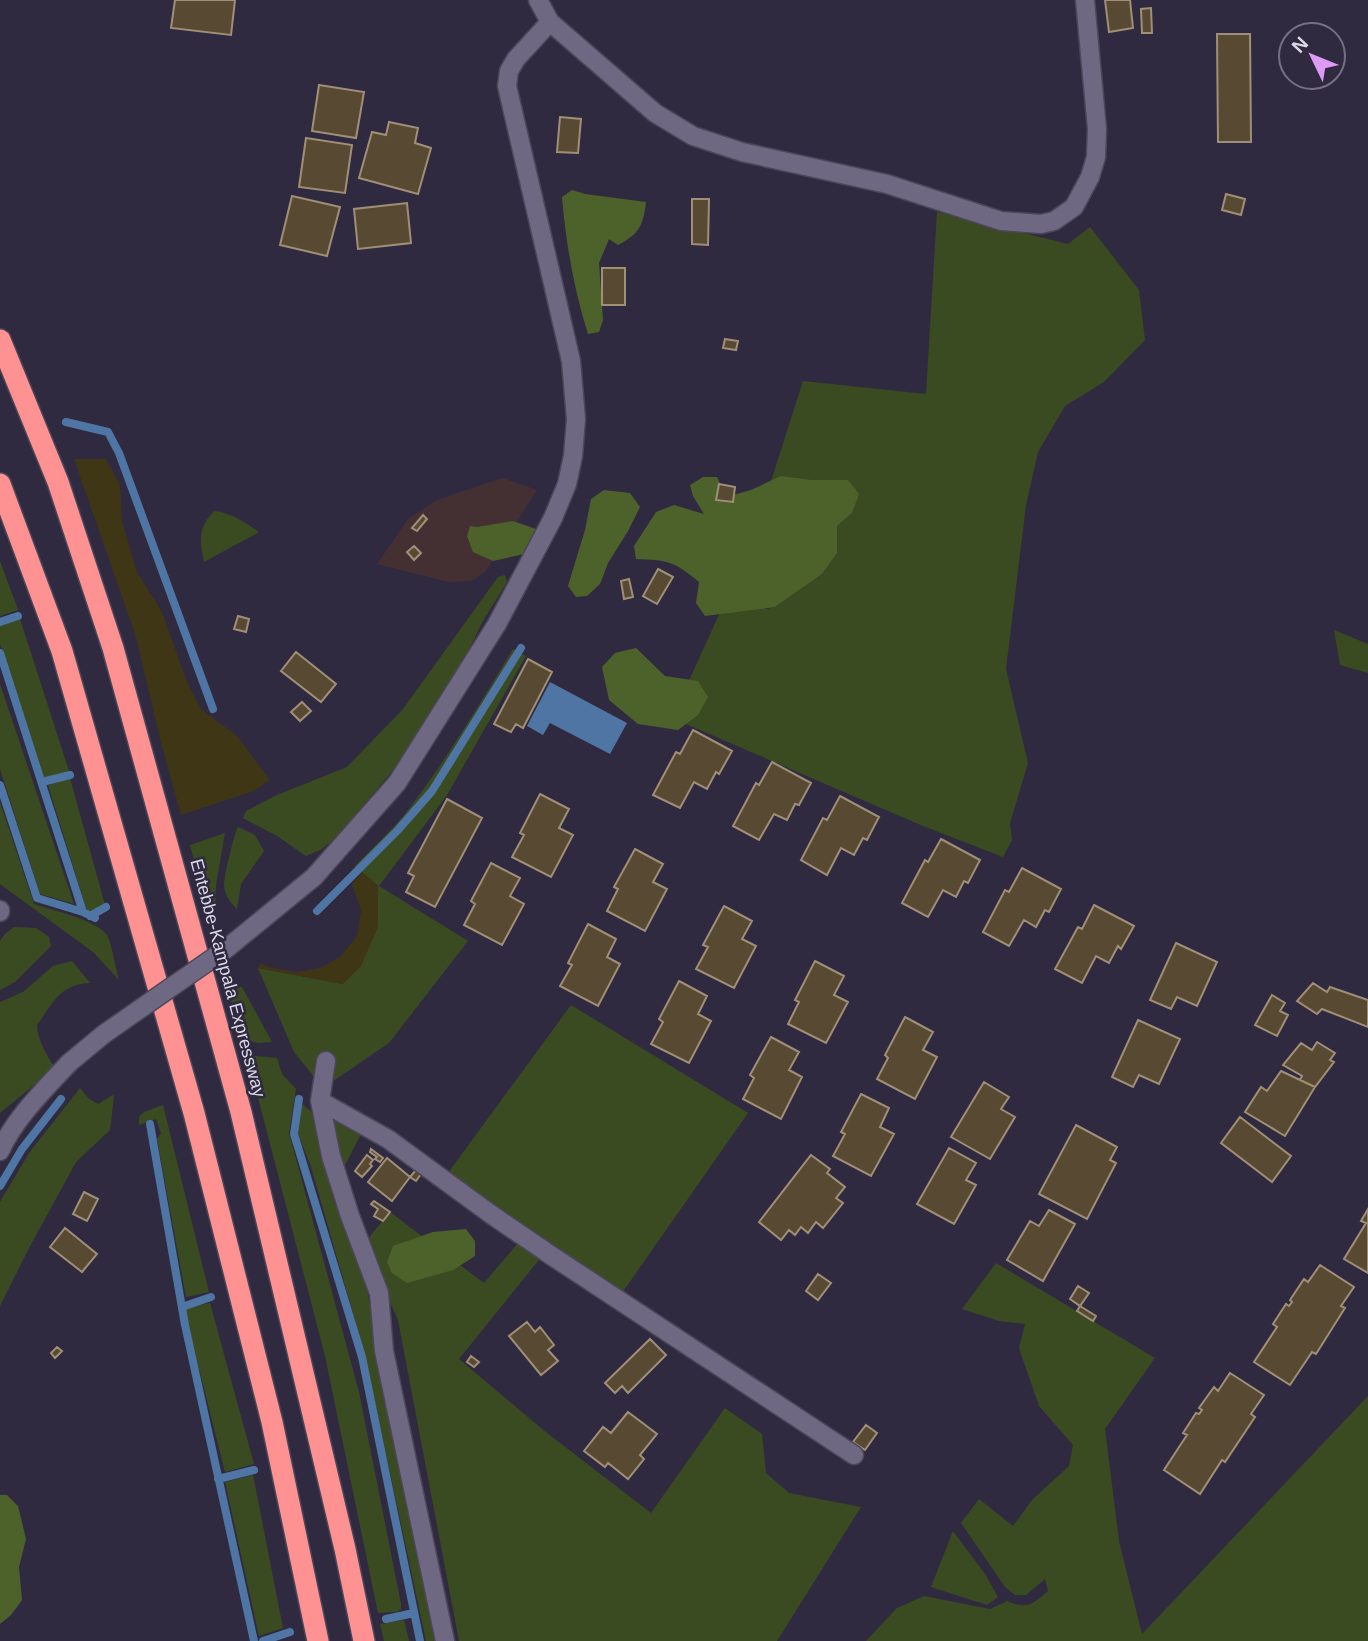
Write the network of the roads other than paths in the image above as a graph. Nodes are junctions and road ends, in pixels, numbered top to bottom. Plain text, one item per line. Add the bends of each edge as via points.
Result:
1 (538, 0) edge
2 (1085, 0) edge
3 (550, 22) junction
4 (0, 340) edge
5 (0, 484) edge
6 (326, 1061) dead end
7 (320, 1101) junction
8 (1, 1145) edge
9 (854, 1455) dead end
10 (318, 1641) edge
11 (364, 1641) edge
12 (445, 1641) edge

1 - 3 street
2 - 3 street via 1096,157 1074,207 1041,225 1001,221 887,184 742,152 693,136 655,113
3 - 8 street, bridge via 516,59 507,86 571,362 576,419 573,456 552,518 498,624 397,783 314,877 226,949 69,1063
4 - 11 highway, Entebbe-Kampala Expressway via 58,482 113,648 241,1112
5 - 10 highway via 62,652 194,1113 272,1422
6 - 7 street
7 - 9 street via 388,1139 542,1250
7 - 12 street via 335,1168 379,1293 384,1351

